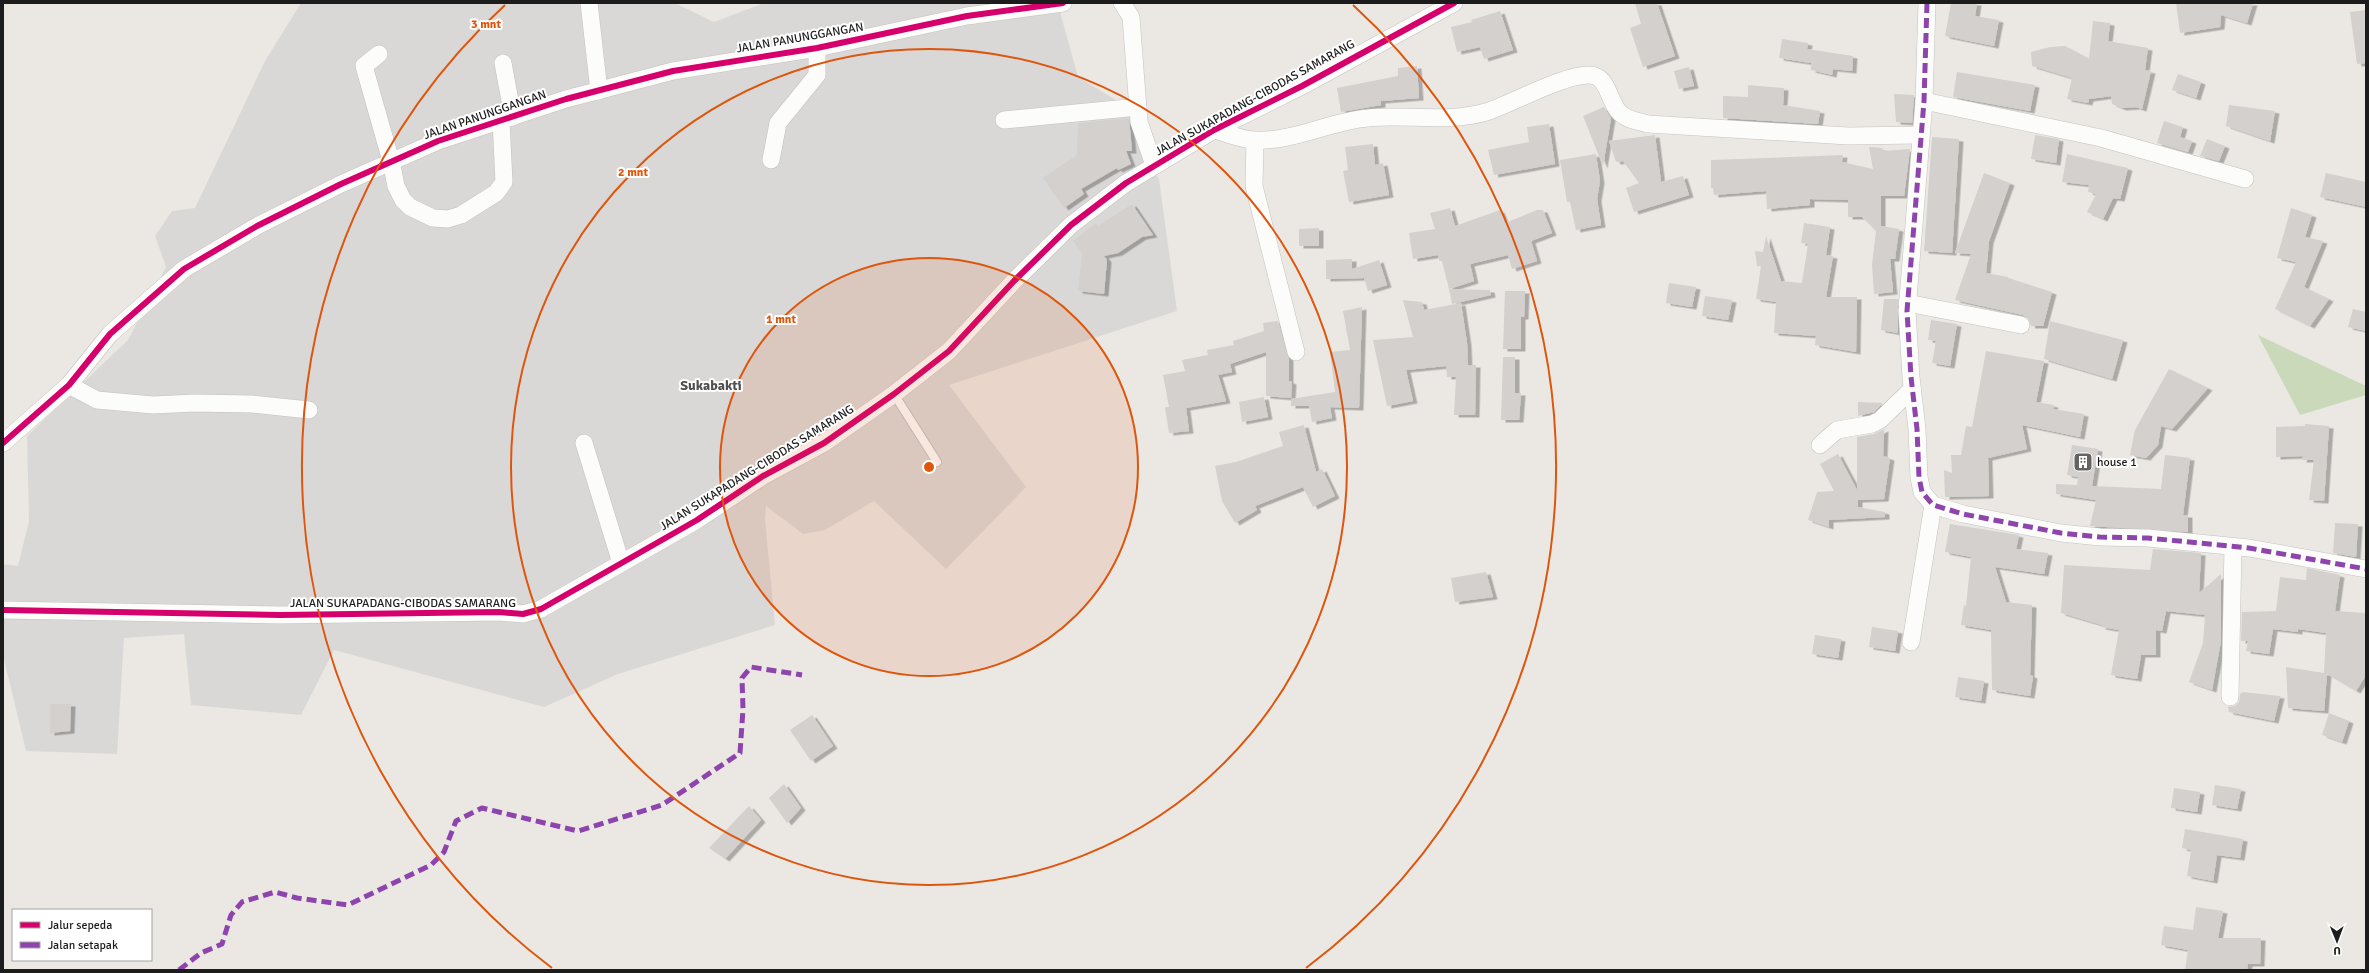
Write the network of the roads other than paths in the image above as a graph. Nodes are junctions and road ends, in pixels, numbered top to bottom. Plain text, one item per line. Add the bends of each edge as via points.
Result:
1 (589, 3) edge
2 (1063, 3) edge
3 (1454, 3) edge
4 (1927, 3) edge
5 (1125, 4) edge
6 (817, 48) junction
7 (379, 54) dead end
8 (503, 64) dead end
9 (599, 91) junction
10 (1924, 100) junction
11 (1138, 107) junction
12 (507, 118) junction
13 (1004, 120) dead end
14 (1214, 130) junction
15 (1920, 135) junction
16 (1255, 140) junction
17 (771, 160) dead end
18 (392, 161) junction
19 (1154, 165) junction
20 (2245, 179) dead end
21 (1907, 304) junction
22 (2021, 326) dead end
23 (1296, 352) dead end
24 (70, 385) junction
25 (1912, 389) junction
26 (894, 394) junction
27 (309, 410) dead end
28 (3, 443) edge
29 (584, 443) dead end
30 (1820, 446) dead end
31 (936, 462) dead end
32 (1933, 505) junction
33 (2234, 547) junction
34 (621, 563) junction
35 (2366, 569) edge
36 (3, 610) edge
37 (1911, 642) dead end
38 (2230, 697) dead end

1 - 9 street
2 - 6 street, JALAN PANUNGGANGAN via 967,16
3 - 14 street, JALAN SUKAPADANG-CIBODAS SAMARANG via 1302,86
4 - 10 street
5 - 11 street via 1131,17
6 - 9 street, JALAN PANUNGGANGAN via 673,71
6 - 17 street via 817,75 778,123
7 - 18 street via 364,66
8 - 12 street
9 - 12 street, JALAN PANUNGGANGAN
10 - 15 street
10 - 20 street via 2101,138
11 - 13 street
11 - 19 street via 1139,122
12 - 18 street, JALAN PANUNGGANGAN via 438,141
12 - 18 street via 504,182 496,192 461,214 448,219 433,218 410,207 402,200 396,186
14 - 16 street
14 - 19 street, JALAN SUKAPADANG-CIBODAS SAMARANG
15 - 16 street via 1848,136 1648,124 1621,114 1616,109 1605,84 1595,76 1589,75 1564,81 1485,112 1453,116 1368,118 1293,136
15 - 21 street
16 - 23 street via 1254,186
18 - 24 street, JALAN PANUNGGANGAN via 257,226 184,269 110,334
19 - 26 street, JALAN SUKAPADANG-CIBODAS SAMARANG via 1071,225 949,351
21 - 22 street
21 - 25 street
24 - 27 street via 97,400 153,406 194,403 251,404
24 - 28 street, JALAN PANUNGGANGAN
25 - 30 street via 1880,420 1872,424 1837,430
25 - 32 street via 1917,429 1918,477 1922,492
26 - 31 lane
26 - 34 street, JALAN SUKAPADANG-CIBODAS SAMARANG via 824,443 763,476 697,520
29 - 34 street
32 - 33 street via 1963,514 2061,533 2148,538
32 - 37 street
33 - 35 street
33 - 38 street
34 - 36 street, JALAN SUKAPADANG-CIBODAS SAMARANG via 541,609 523,614 499,612 280,615

